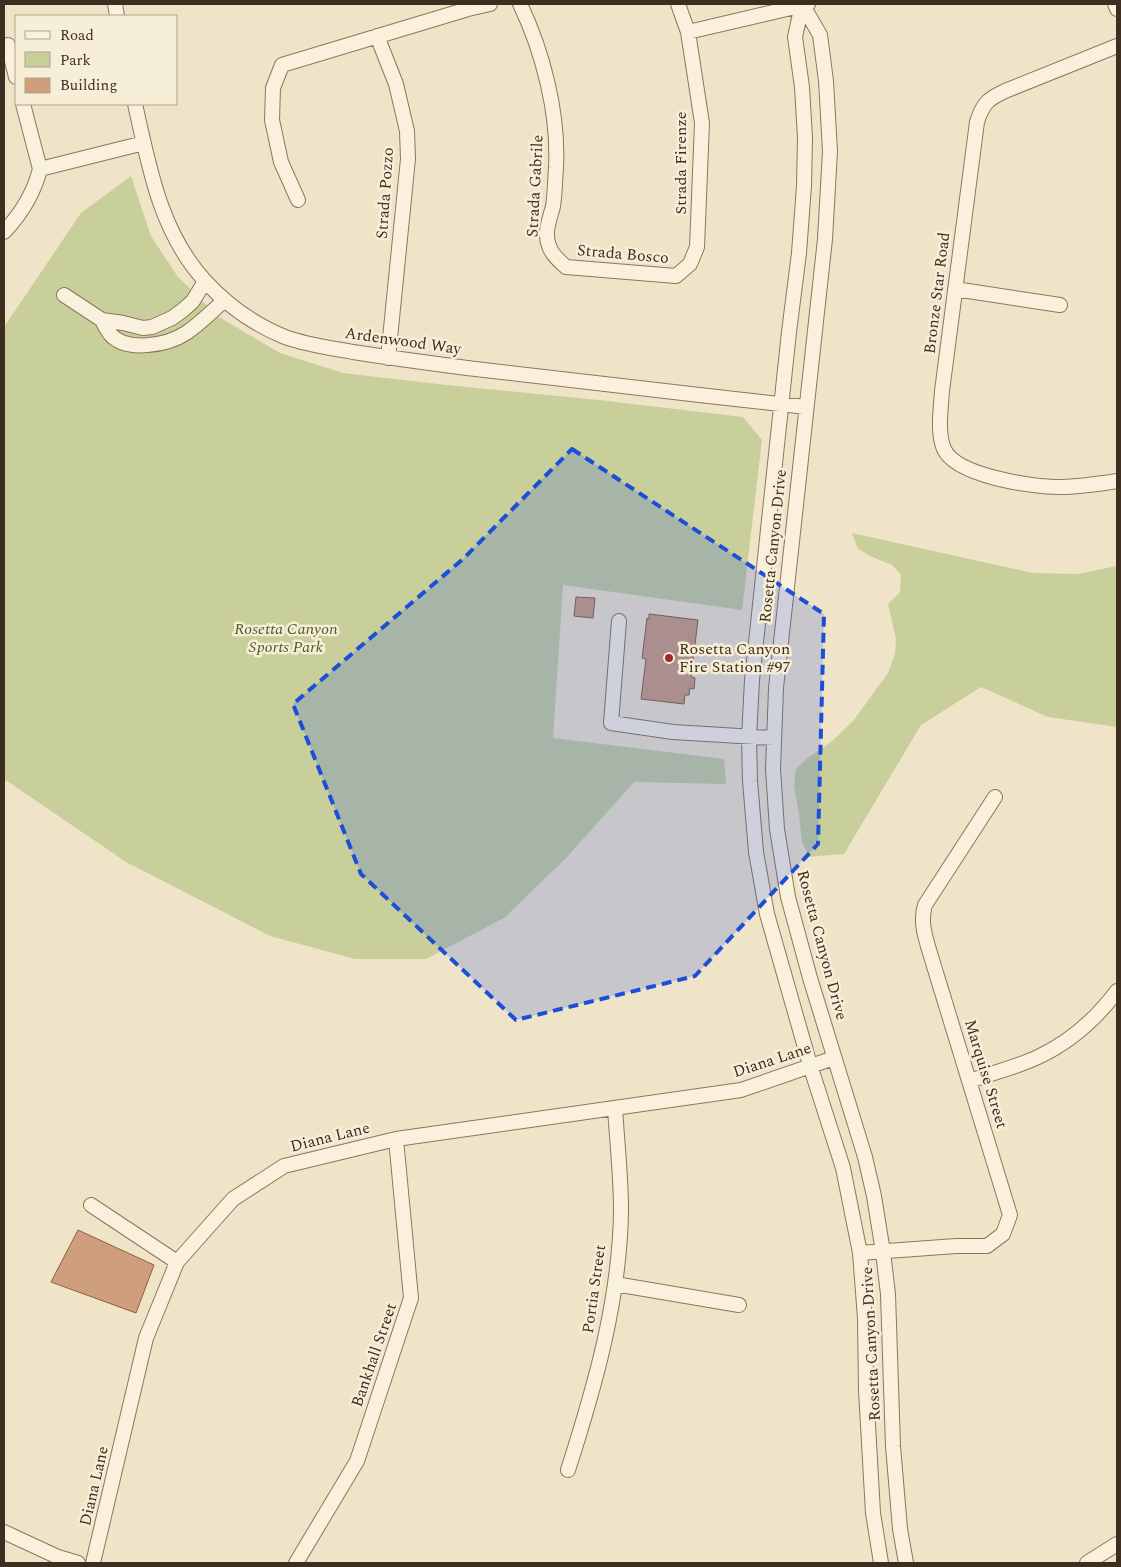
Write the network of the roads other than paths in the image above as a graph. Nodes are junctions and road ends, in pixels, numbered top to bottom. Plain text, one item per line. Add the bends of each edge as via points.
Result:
1 (490, 4) edge
2 (520, 4) edge
3 (678, 4) edge
4 (804, 4) edge
5 (1115, 4) edge
6 (1117, 9) edge
7 (688, 32) junction
8 (377, 36) junction
9 (4, 46) edge
10 (1117, 46) edge
11 (15, 73) edge
12 (23, 105) edge
13 (135, 105) edge
14 (144, 143) junction
15 (40, 169) junction
16 (298, 200) dead end
17 (4, 232) edge
18 (552, 255) joint
19 (690, 264) joint
20 (205, 281) junction
21 (955, 289) junction
22 (64, 295) dead end
23 (225, 300) junction
24 (1060, 305) dead end
25 (102, 320) junction
26 (388, 358) junction
27 (782, 404) junction
28 (806, 407) junction
29 (1117, 481) edge
30 (619, 621) dead end
31 (749, 738) junction
32 (774, 738) junction
33 (995, 797) dead end
34 (1117, 992) edge
35 (834, 1058) junction
36 (810, 1065) junction
37 (970, 1081) junction
38 (615, 1108) junction
39 (396, 1139) junction
40 (91, 1206) dead end
41 (884, 1252) junction
42 (860, 1253) junction
43 (177, 1262) junction
44 (615, 1284) junction
45 (739, 1305) dead end
46 (568, 1470) dead end
47 (4, 1532) edge
48 (1117, 1544) edge
49 (78, 1563) edge
50 (94, 1563) edge
51 (296, 1563) edge
52 (881, 1563) edge
53 (906, 1563) edge
54 (1087, 1563) edge

1 - 8 street
2 - 18 street, Strada Gabrile via 536,45 555,126 553,204 546,236
3 - 7 street, Strada Firenze
4 - 7 street
4 - 27 street, Rosetta Canyon Drive via 795,37 802,86 804,186 800,253
4 - 28 street, Rosetta Canyon Drive via 820,34 830,151 825,239
5 - 6 street
7 - 19 street, Strada Firenze via 702,123 697,246
8 - 16 street via 282,65 273,88 272,120 281,162
8 - 26 street, Strada Pozzo via 396,84 407,131 408,159
9 - 11 street via 8,45
10 - 21 street, Bronze Star Road via 1006,91 985,103 977,122
12 - 15 street
13 - 14 street, Ardenwood Way
14 - 15 street
14 - 20 street, Ardenwood Way via 167,222 189,262
15 - 17 street via 23,209
18 - 19 street, Strada Bosco via 566,267 676,276
20 - 23 street, Ardenwood Way
20 - 25 street via 188,306 152,327
21 - 24 street
21 - 29 street, Bronze Star Road via 940,426 943,447 948,456 970,470 1031,485 1061,487
22 - 25 street
23 - 25 street via 184,334 164,343 138,346 122,342 110,335
23 - 26 street, Ardenwood Way via 263,327 287,337 322,347
26 - 27 street, Ardenwood Way
27 - 28 street, Ardenwood Way
27 - 31 street, Rosetta Canyon Drive via 752,680
28 - 32 street, Rosetta Canyon Drive via 776,688
30 - 31 street via 611,723
31 - 32 street
31 - 36 street, Rosetta Canyon Drive via 752,820 767,914
32 - 35 street, Rosetta Canyon Drive via 777,829 788,897
33 - 37 street, Marquise Street via 925,905 922,915 927,944
34 - 37 street via 1102,1012 1060,1046
35 - 36 street, Diana Lane
35 - 41 street, Rosetta Canyon Drive via 865,1157
36 - 38 street, Diana Lane via 741,1090
36 - 42 street, Rosetta Canyon Drive via 843,1168
37 - 41 street, Marquise Street via 1010,1215 1003,1234 987,1246
38 - 39 street, Diana Lane
38 - 44 street, Portia Street via 621,1210
39 - 43 street, Diana Lane via 284,1166 233,1199
39 - 51 street, Bankhall Street via 411,1298 357,1461
40 - 43 street
41 - 42 street, Marquise Street
41 - 53 street, Rosetta Canyon Drive via 893,1446
42 - 52 street, Rosetta Canyon Drive via 872,1513
43 - 50 street, Diana Lane via 146,1338
44 - 45 street
44 - 46 street, Portia Street via 606,1336
47 - 49 street
48 - 54 street

